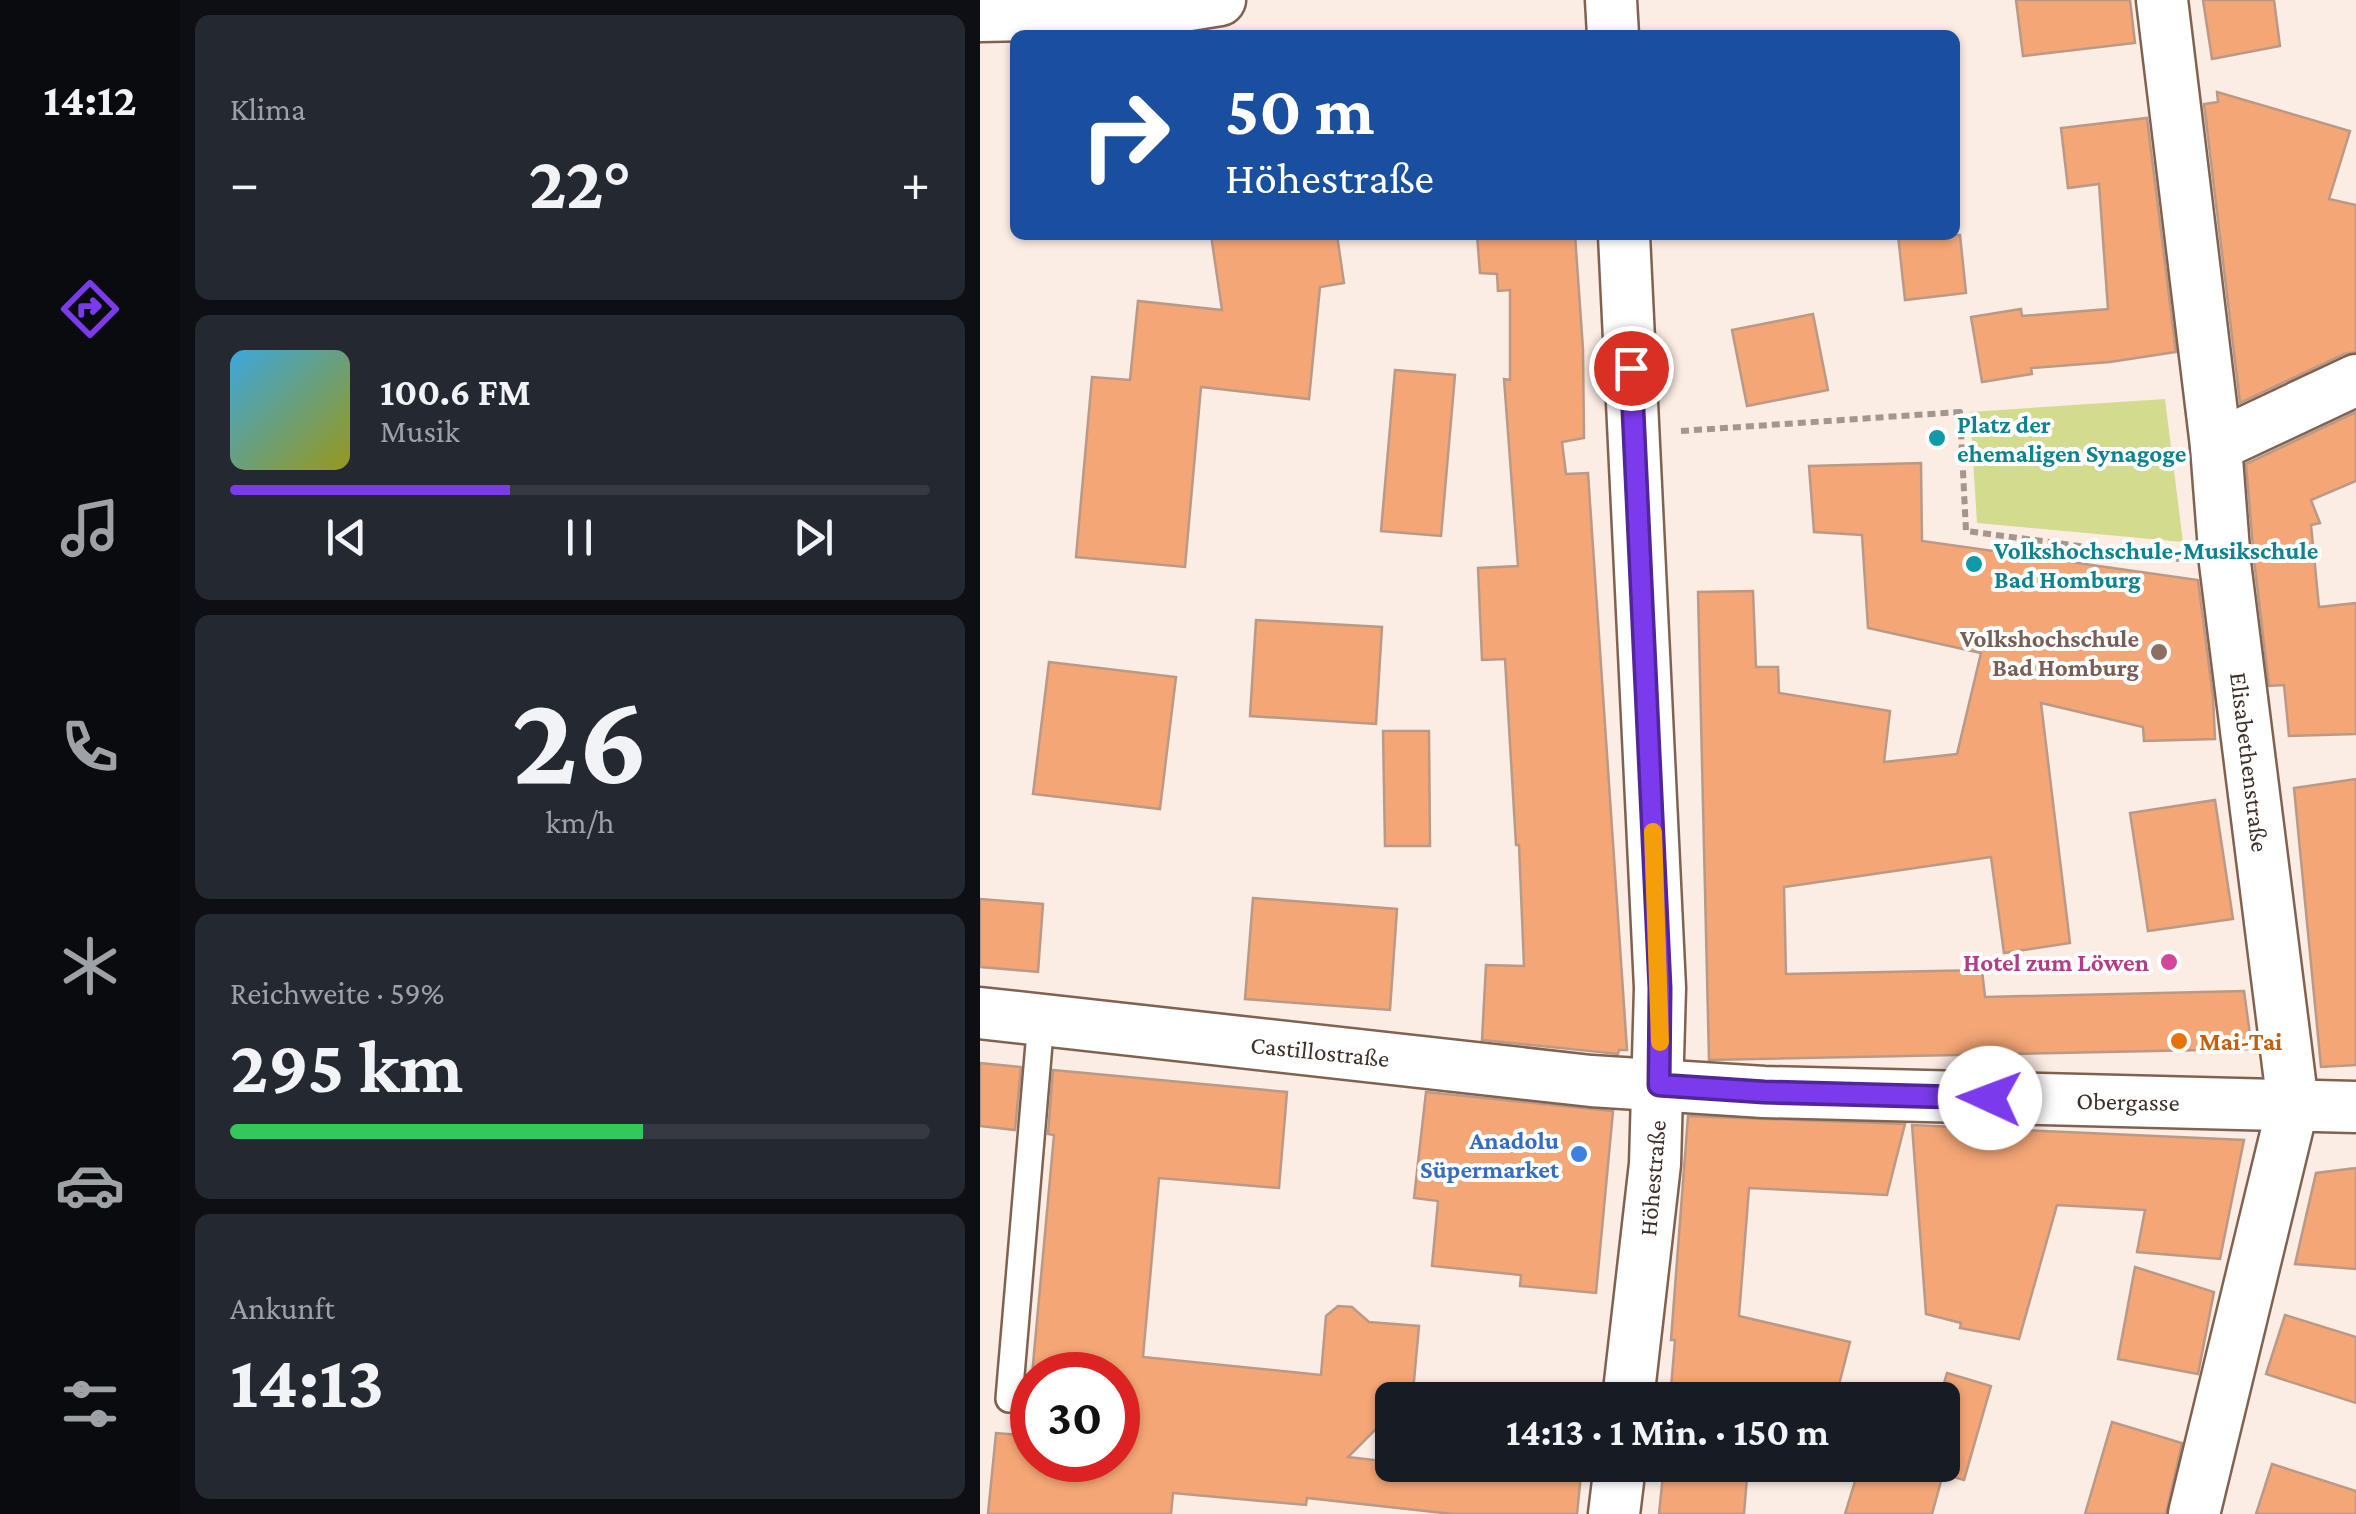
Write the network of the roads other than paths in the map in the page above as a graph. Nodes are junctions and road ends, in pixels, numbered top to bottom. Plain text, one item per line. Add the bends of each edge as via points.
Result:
1 (1220, 0) edge
2 (1611, 0) edge
3 (2162, 0) edge
4 (980, 16) edge
5 (1613, 30) edge
6 (1624, 240) edge
7 (2356, 380) edge
8 (2216, 446) junction
9 (980, 1013) edge
10 (1041, 1020) junction
11 (1659, 1085) junction
12 (2293, 1105) junction
13 (2356, 1107) edge
14 (1630, 1382) edge
15 (1009, 1399) dead end
16 (1618, 1482) edge
17 (1614, 1514) edge
18 (2194, 1514) edge

1 - 4 street via 1140,13
2 - 5 street
3 - 8 street, Elisabethenstraße
6 - 11 street, Höhestraße
7 - 8 street
8 - 12 street, Elisabethenstraße
9 - 10 street, Castillostraße
10 - 11 street, Castillostraße
10 - 15 lane
11 - 12 street, Obergasse
11 - 14 street, Höhestraße
12 - 13 street, Obergasse
12 - 18 street, Elisabethenstraße
16 - 17 street

